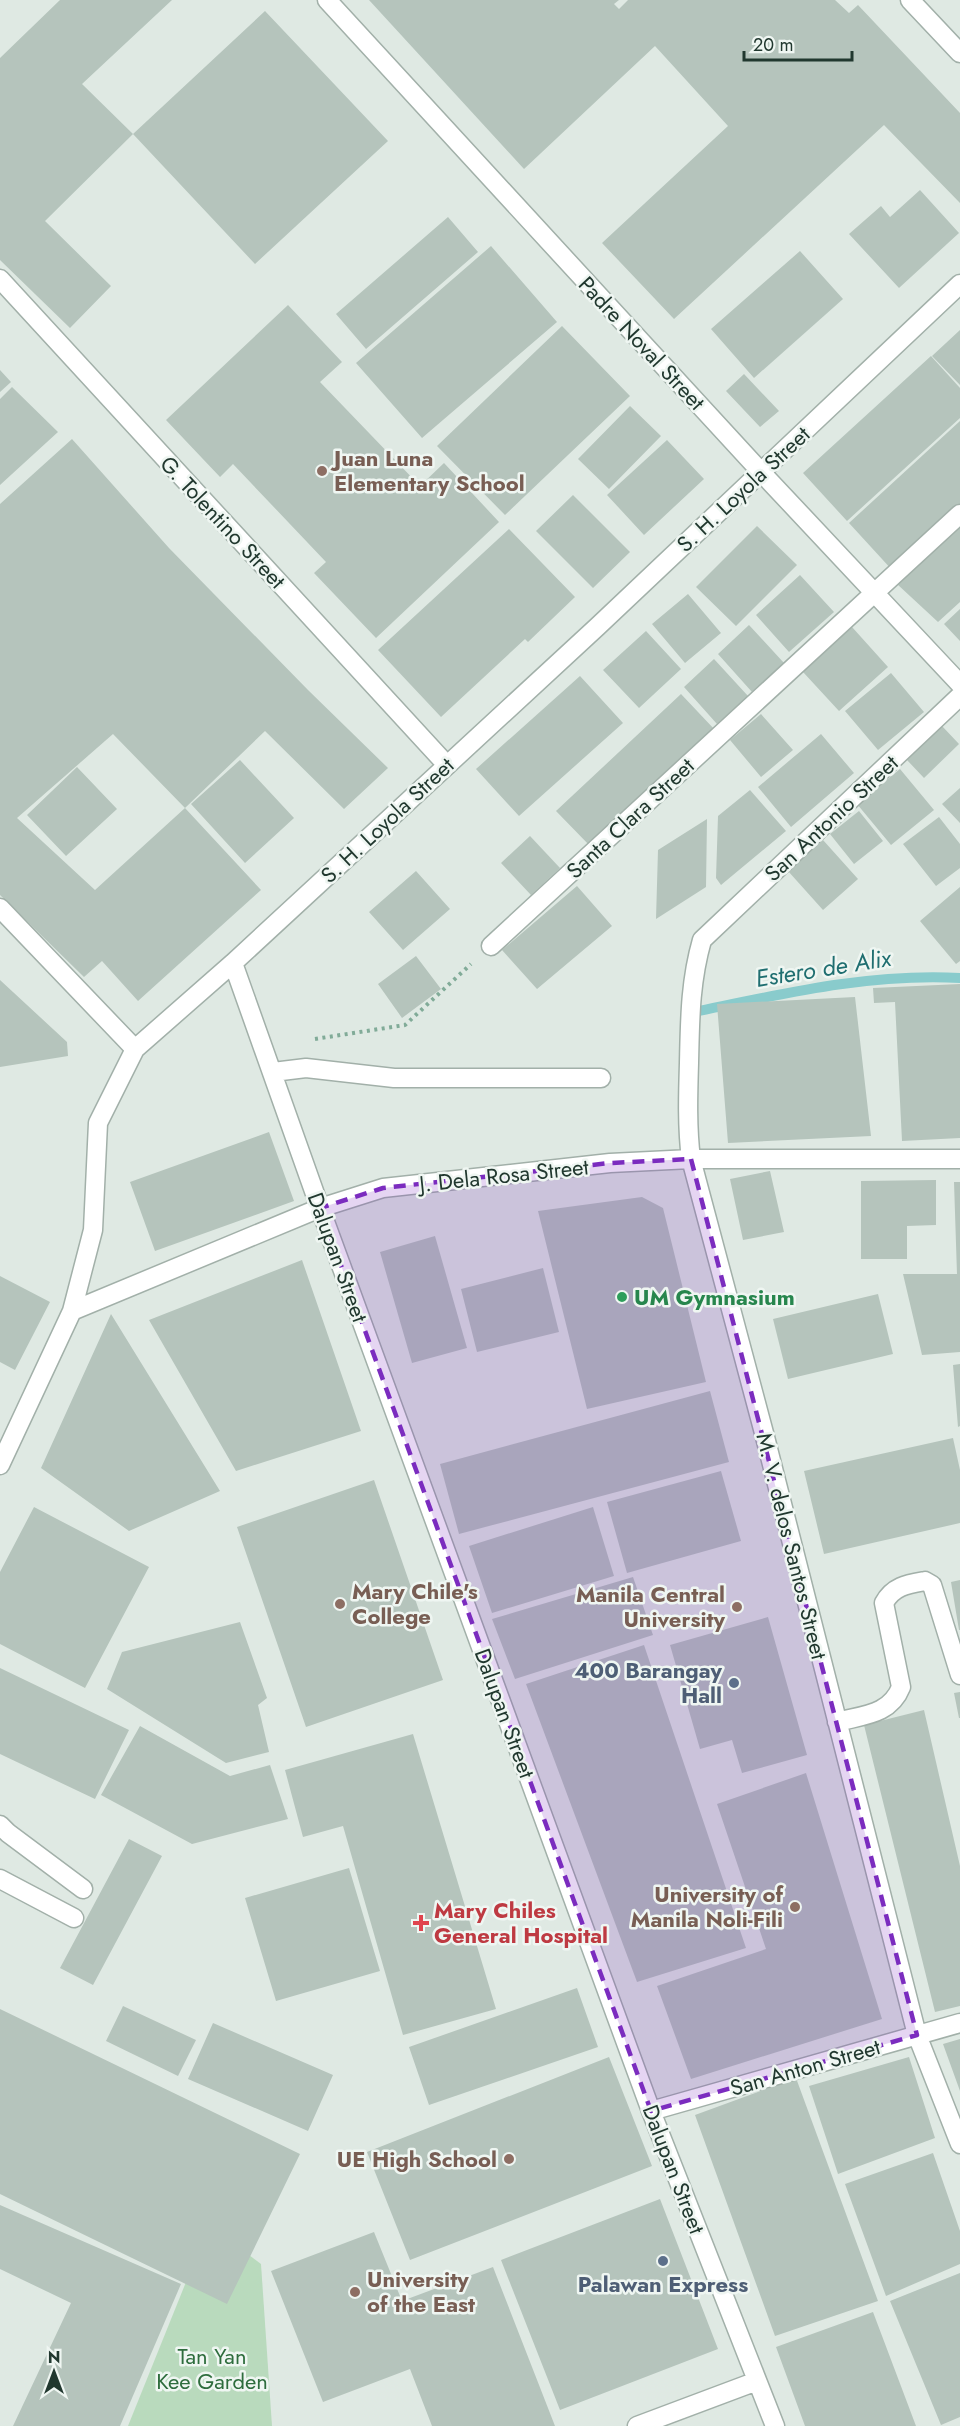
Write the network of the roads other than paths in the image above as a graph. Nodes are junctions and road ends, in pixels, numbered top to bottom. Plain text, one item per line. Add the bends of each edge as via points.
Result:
1 (327, 0) edge
2 (910, 0) edge
3 (960, 53) edge
4 (0, 279) edge
5 (960, 284) edge
6 (761, 472) junction
7 (960, 514) edge
8 (875, 592) junction
9 (960, 684) edge
10 (960, 696) edge
11 (446, 764) junction
12 (0, 908) edge
13 (702, 940) joint
14 (491, 946) road end
15 (233, 963) junction
16 (135, 1049) junction
17 (273, 1072) junction
18 (601, 1078) dead end
19 (691, 1159) junction
20 (960, 1159) edge
21 (320, 1208) junction
22 (72, 1311) junction
23 (0, 1465) edge
24 (960, 1675) edge
25 (837, 1722) junction
26 (0, 1825) edge
27 (0, 1879) edge
28 (83, 1889) dead end
29 (74, 1918) dead end
30 (960, 2023) edge
31 (917, 2035) junction
32 (651, 2111) junction
33 (960, 2144) edge
34 (757, 2381) junction
35 (637, 2426) edge
36 (776, 2426) edge

1 - 6 street, Padre Noval Street
2 - 3 street
4 - 11 street, G. Tolentino Street
5 - 6 street, S. H. Loyola Street
6 - 8 street, Padre Noval Street
6 - 11 street, S. H. Loyola Street
7 - 8 street, Santa Clara Street
8 - 9 street, Padre Noval Street
8 - 14 street, Santa Clara Street
10 - 13 street, San Antonio Street
11 - 15 street, S. H. Loyola Street
12 - 16 street
13 - 19 street, M. V. delos Santos Street via 693,973 690,1009 687,1130
15 - 16 street, S. H. Loyola Street
15 - 17 street, Dalupan Street
16 - 22 street, S. H. Loyola Street via 98,1123 93,1230
17 - 18 street via 306,1068 394,1078
17 - 21 street, Dalupan Street
19 - 20 street, J. Dela Rosa Street
19 - 21 street, J. Dela Rosa Street via 610,1163 382,1188
19 - 25 street, M. V. delos Santos Street
21 - 22 street, J. Dela Rosa Street
21 - 32 street, Dalupan Street
22 - 23 street, S. H. Loyola Street
24 - 25 street via 932,1585 925,1581 907,1585 890,1592 884,1603 901,1687 896,1700 882,1710
25 - 31 street, M. V. delos Santos Street
26 - 28 street
27 - 29 street
30 - 31 street, San Anton Street
31 - 32 street, San Anton Street
31 - 33 street, M. V. delos Santos Street
32 - 34 street, Dalupan Street
34 - 35 street
34 - 36 street, Dalupan Street

